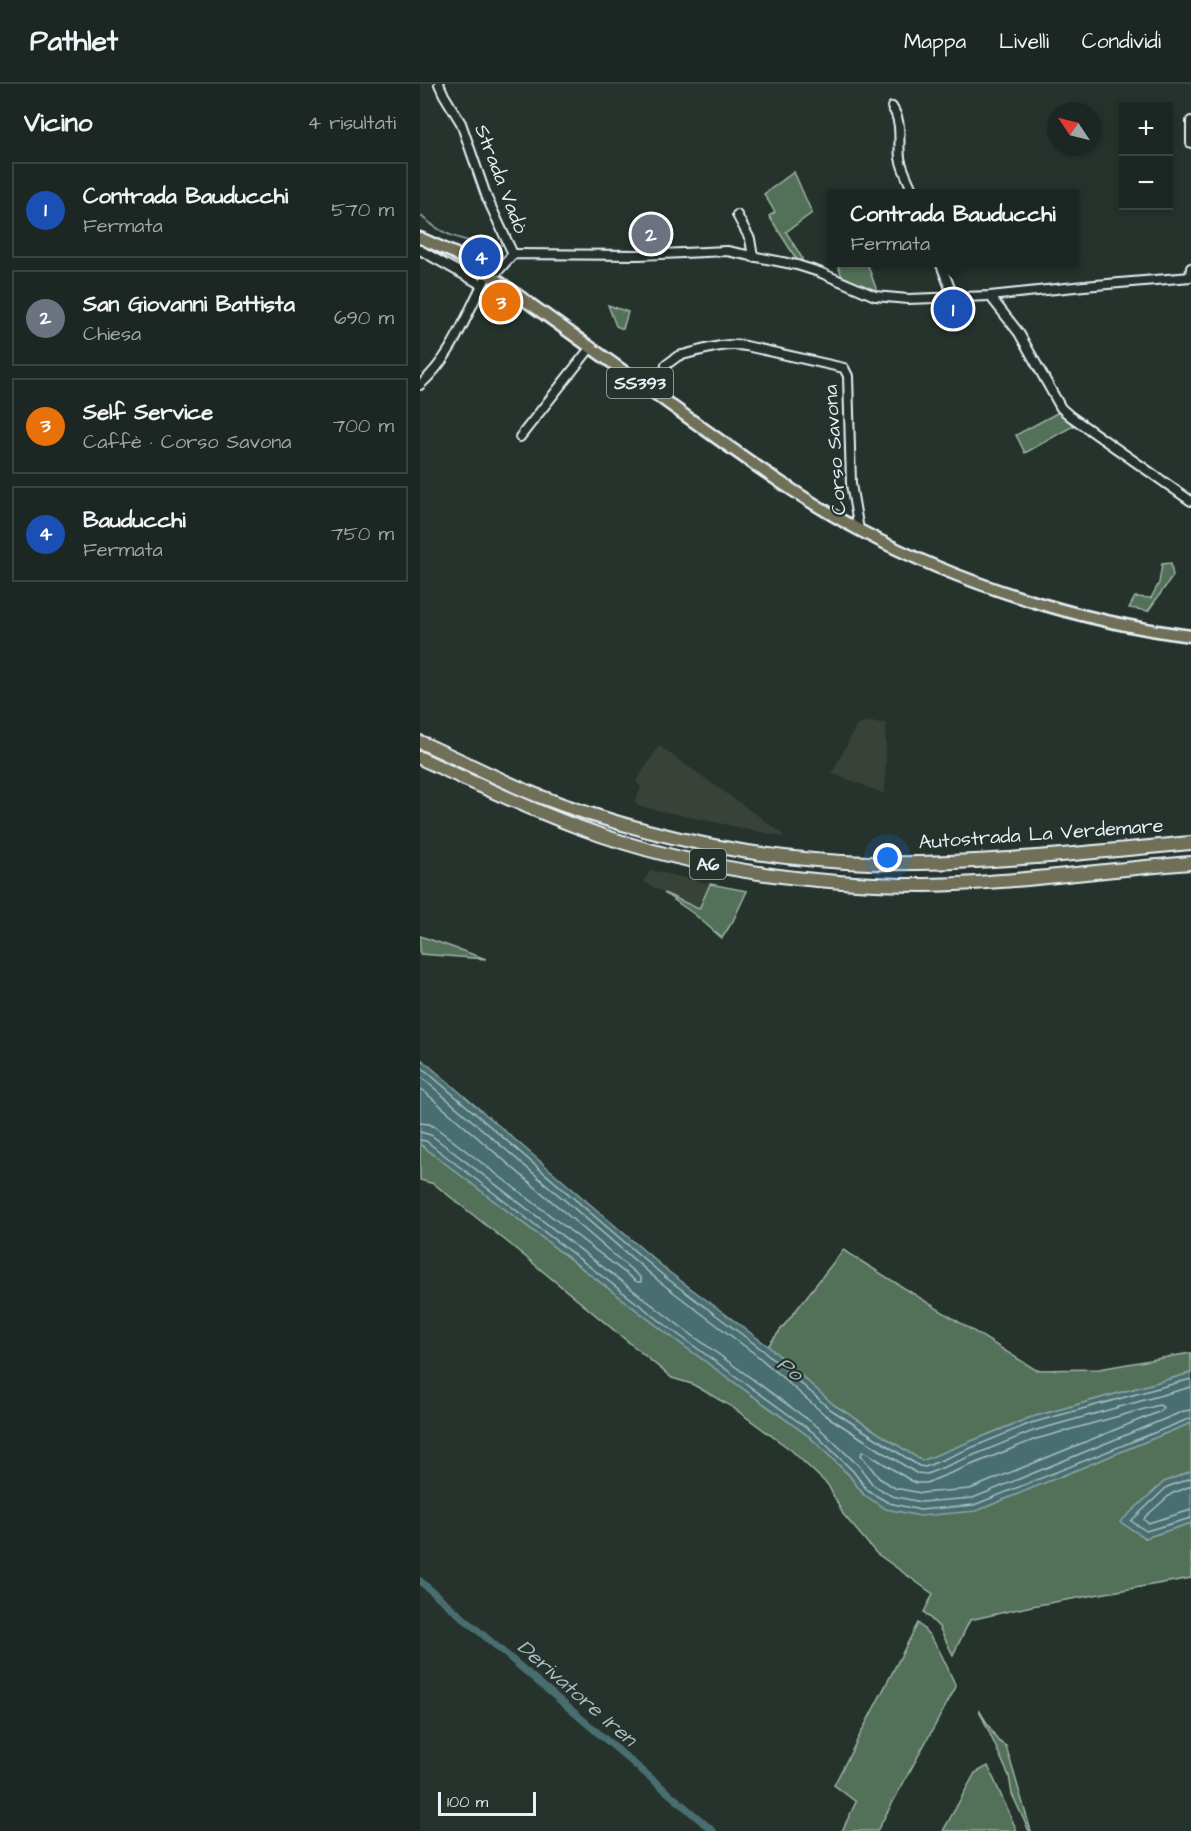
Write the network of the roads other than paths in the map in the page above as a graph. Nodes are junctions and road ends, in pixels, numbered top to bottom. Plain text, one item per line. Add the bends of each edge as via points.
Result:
1 (439, 84) edge
2 (892, 106) dead end
3 (1191, 121) edge
4 (1191, 143) edge
5 (912, 189) edge
6 (737, 214) dead end
7 (420, 238) edge
8 (510, 247) junction
9 (420, 250) edge
10 (753, 257) junction
11 (942, 267) edge
12 (1191, 268) edge
13 (488, 274) junction
14 (1190, 277) edge
15 (482, 285) junction
16 (953, 296) junction
17 (990, 296) junction
18 (591, 347) junction
19 (420, 385) edge
20 (655, 394) junction
21 (520, 437) dead end
22 (1191, 501) edge
23 (859, 530) junction
24 (1191, 636) edge
25 (420, 742) edge
26 (420, 758) edge
27 (1191, 843) edge
28 (1191, 863) edge

1 - 8 street, Strada Vadò via 461,123 487,198
2 - 5 street via 899,125 900,159
3 - 4 street
6 - 10 street via 750,239
7 - 13 main road, Corso Savona / SS393
8 - 10 street via 639,255 727,251
8 - 13 street via 498,271
9 - 15 street
10 - 16 street via 819,272 875,296
11 - 16 street
12 - 14 street
13 - 15 street
13 - 18 main road, Corso Savona / SS393
14 - 17 street
15 - 19 street via 450,349
16 - 17 street
17 - 22 street via 1019,333 1061,408
18 - 20 main road, Corso Savona / SS393
18 - 21 street
20 - 23 main road, Corso Savona / SS393 via 770,475
20 - 23 street, Corso Savona via 666,365 678,356 720,346 746,346 844,368 848,376 851,484
23 - 24 main road, Corso Savona / SS393 via 910,555 1003,591 1136,628
25 - 27 highway, Autostrada La Verdemare / A6 via 535,794 618,823 698,843 776,856 869,863 938,862
26 - 28 highway, Autostrada La Verdemare / A6 via 527,807 612,838 691,860 780,877 927,885

